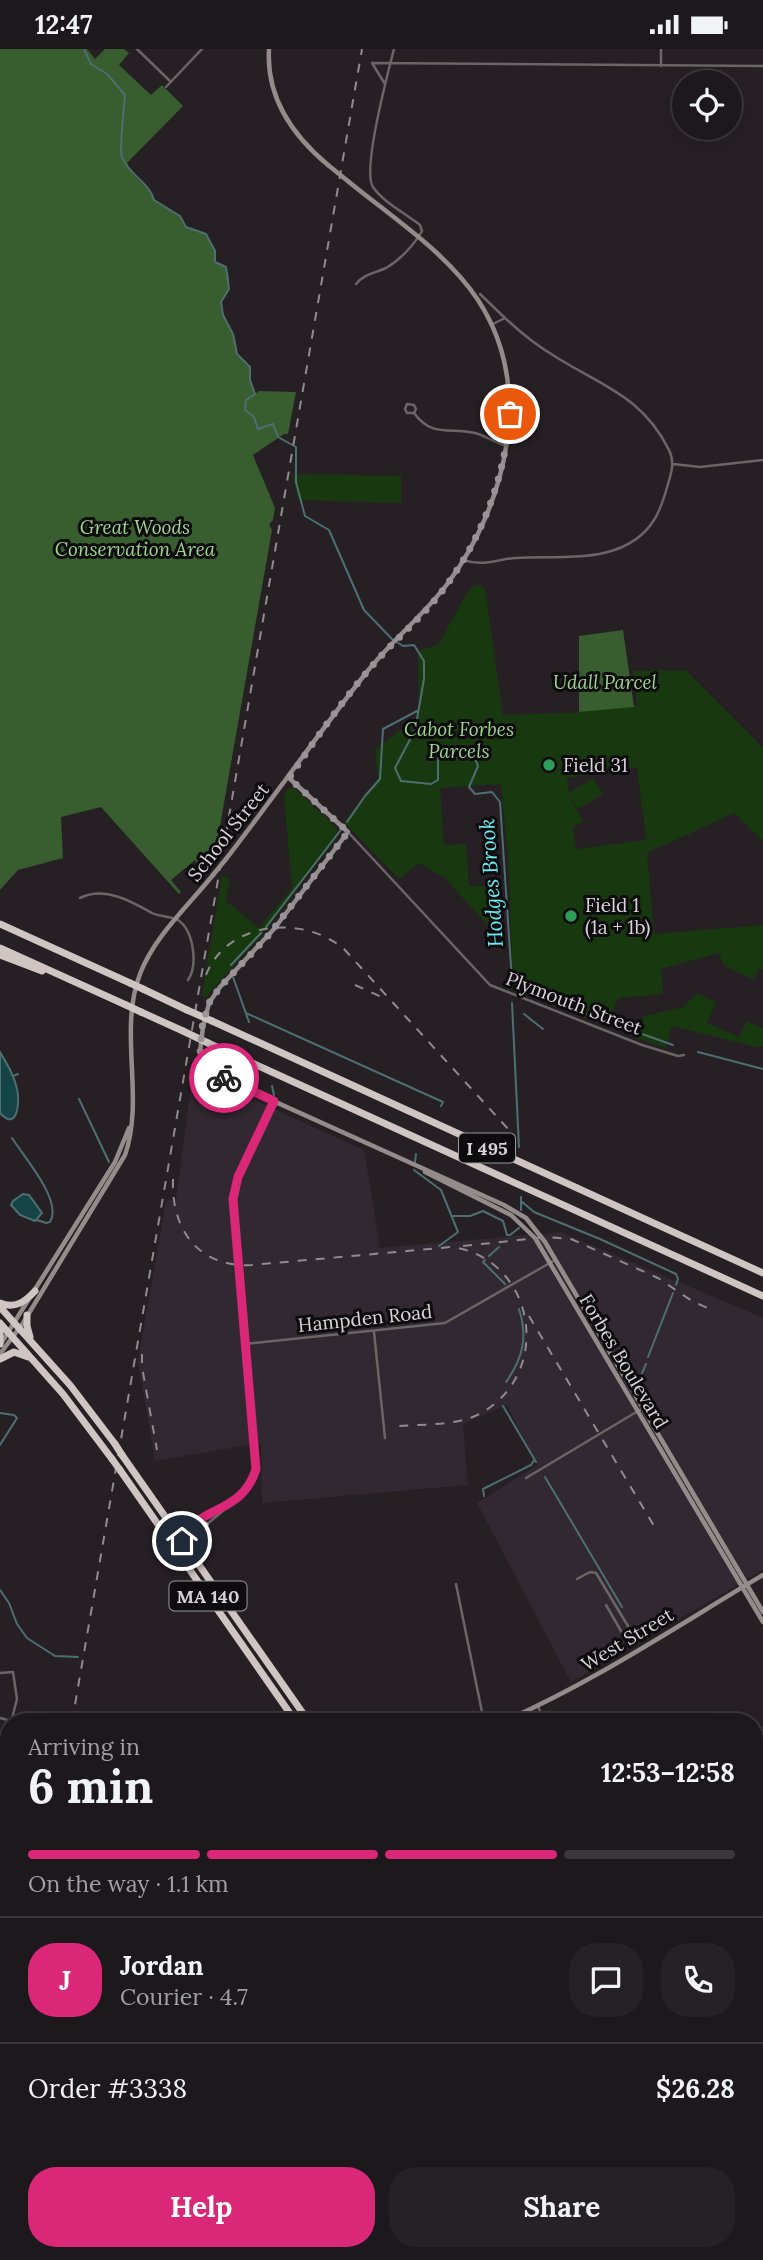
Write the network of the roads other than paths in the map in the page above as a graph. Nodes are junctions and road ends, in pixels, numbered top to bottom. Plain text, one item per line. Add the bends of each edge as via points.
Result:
1 (137, 49) edge
2 (202, 49) edge
3 (269, 49) edge
4 (394, 49) edge
5 (661, 49) edge
6 (390, 63) junction
7 (661, 66) junction
8 (763, 66) edge
9 (171, 82) junction
10 (385, 85) junction
11 (166, 87) dead end
12 (418, 238) junction
13 (356, 284) dead end
14 (480, 294) dead end
15 (505, 318) junction
16 (491, 325) junction
17 (414, 413) dead end
18 (506, 446) junction
19 (763, 460) edge
20 (673, 464) junction
21 (464, 560) junction
22 (289, 778) junction
23 (348, 832) junction
24 (80, 898) dead end
25 (177, 919) junction
26 (0, 924) edge
27 (0, 947) edge
28 (0, 955) edge
29 (188, 981) dead end
30 (85, 986) junction
31 (684, 1055) dead end
32 (274, 1101) junction
33 (130, 1125) junction
34 (553, 1261) junction
35 (763, 1273) edge
36 (35, 1291) junction
37 (763, 1296) edge
38 (0, 1305) edge
39 (27, 1315) junction
40 (0, 1323) edge
41 (18, 1326) junction
42 (374, 1332) junction
43 (7, 1333) edge
44 (31, 1341) junction
45 (245, 1344) junction
46 (0, 1345) edge
47 (0, 1353) edge
48 (0, 1359) edge
49 (40, 1367) junction
50 (640, 1410) junction
51 (385, 1437) dead end
52 (526, 1478) dead end
53 (222, 1510) junction
54 (164, 1512) junction
55 (202, 1523) junction
56 (182, 1541) junction
57 (174, 1546) junction
58 (199, 1564) junction
59 (763, 1575) edge
60 (577, 1579) dead end
61 (456, 1584) dead end
62 (744, 1586) junction
63 (606, 1605) dead end
64 (763, 1612) edge
65 (763, 1622) edge
66 (637, 1640) junction
67 (642, 1647) junction
68 (0, 1673) edge
69 (538, 1706) junction
70 (15, 1713) edge
71 (290, 1713) edge
72 (303, 1713) edge
73 (482, 1713) edge
74 (522, 1713) edge
75 (541, 1713) edge

1 - 9 street
2 - 9 street
3 - 12 street, School Street, bridge via 273,90 300,140
4 - 6 street
5 - 7 street
6 - 7 street
6 - 10 street
6 - 10 street via 372,63
7 - 8 street
9 - 11 street
10 - 12 street via 370,180 374,189 420,225
12 - 13 street via 389,266
12 - 16 street, School Street via 461,278
14 - 15 street
15 - 16 street
15 - 20 street via 556,358 631,400 659,432
16 - 18 street, School Street via 504,359 510,396
17 - 18 street via 430,428 472,432
18 - 21 street, School Street via 490,505
19 - 20 street via 700,467
20 - 21 street via 655,519 643,533 612,551 481,564
21 - 22 street, School Street via 429,606 365,674
22 - 23 street, Plymouth Street
22 - 25 street, School Street, bridge
23 - 31 street, Plymouth Street via 490,985 642,1045
23 - 32 street, Forbes Boulevard via 268,936 216,992 205,1013 200,1048 206,1066
24 - 25 street via 94,893 125,898
25 - 29 street via 194,954
25 - 33 street, School Street via 148,956 134,992
26 - 35 highway, I 495, bridge
27 - 30 highway, I 495
28 - 30 highway
30 - 37 highway, I 495, bridge
32 - 34 street, Forbes Boulevard via 516,1211 533,1225
32 - 45 street via 233,1193
33 - 36 street, School Street via 115,1162
33 - 39 street, School Street via 127,1149 115,1174
34 - 42 street, Hampden Road via 445,1324
34 - 50 street, Forbes Boulevard
36 - 38 highway via 16,1305
36 - 41 street, School Street
38 - 41 highway, MA 140
39 - 41 street, School Street
39 - 44 highway
40 - 43 highway, MA 140
41 - 43 street, School Street
41 - 44 highway, MA 140
42 - 45 street, Hampden Road
42 - 51 street
43 - 46 highway
43 - 47 street, School Street
43 - 49 highway, MA 140
44 - 54 highway, MA 140, bridge via 70,1385
45 - 53 street via 256,1469 243,1494
48 - 49 highway via 20,1353
49 - 57 highway, MA 140, bridge
50 - 52 street
50 - 62 street, Forbes Boulevard
53 - 55 street
53 - 55 street
54 - 55 highway via 182,1524
54 - 56 highway, MA 140
55 - 56 street
55 - 56 street via 187,1530
55 - 58 highway via 196,1541
56 - 57 street
56 - 58 highway, MA 140
57 - 71 highway, MA 140
58 - 72 highway, MA 140
59 - 62 street, West Street
60 - 66 street via 596,1573
61 - 73 street
62 - 64 street, Forbes Boulevard
62 - 65 street, Forbes Boulevard
62 - 67 street, West Street
63 - 66 street via 628,1643
66 - 67 street
67 - 69 street, West Street
68 - 70 street via 13,1672
69 - 74 street, West Street
69 - 75 street

